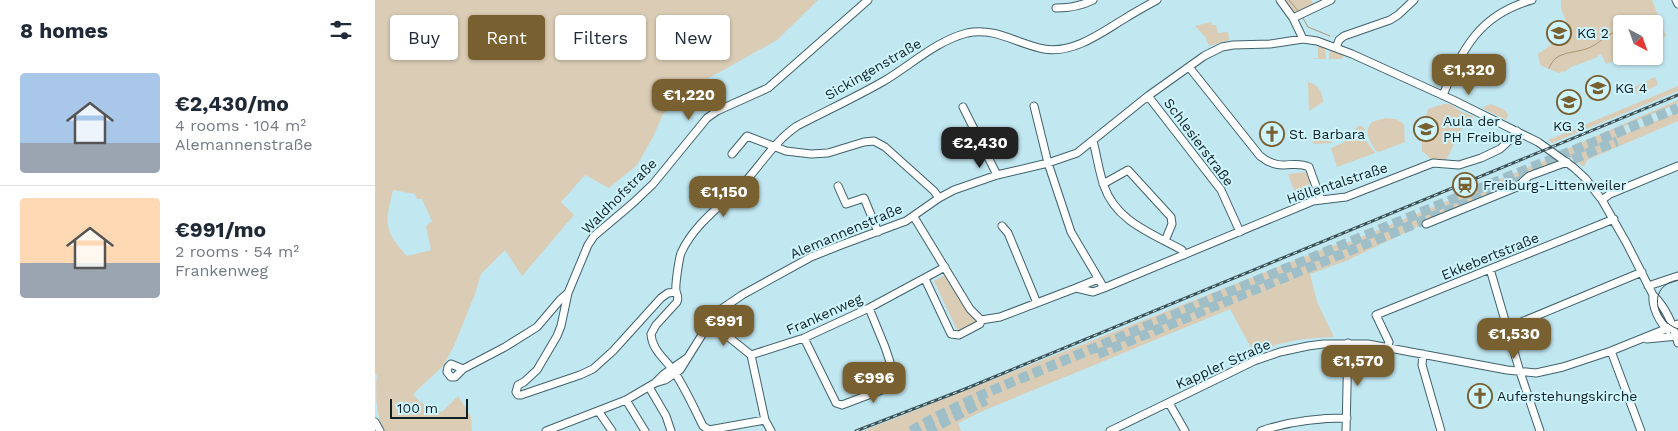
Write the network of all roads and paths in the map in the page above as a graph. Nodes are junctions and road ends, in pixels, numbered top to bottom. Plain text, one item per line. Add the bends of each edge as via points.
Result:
1 (868, 0) edge
2 (1093, 0) edge
3 (1157, 0) edge
4 (1280, 0) edge
5 (1331, 0) edge
6 (1414, 0) edge
7 (1677, 0) edge
8 (1527, 1) edge
9 (1678, 4) edge
10 (1057, 8) dead end
11 (1293, 18) junction
12 (1303, 39) junction
13 (1336, 48) junction
14 (1189, 67) junction
15 (1443, 95) junction
16 (1148, 96) junction
17 (1034, 106) dead end
18 (963, 107) dead end
19 (1517, 131) junction
20 (1093, 141) junction
21 (774, 146) junction
22 (733, 154) dead end
23 (1567, 162) junction
24 (1048, 163) junction
25 (1677, 169) edge
26 (997, 175) junction
27 (1103, 184) junction
28 (838, 186) dead end
29 (939, 198) junction
30 (1321, 200) junction
31 (1602, 200) junction
32 (914, 217) junction
33 (1614, 219) junction
34 (1426, 224) dead end
35 (1002, 226) dead end
36 (878, 232) junction
37 (1240, 232) junction
38 (1165, 241) junction
39 (1184, 255) junction
40 (945, 267) junction
41 (1490, 269) junction
42 (1642, 272) junction
43 (1678, 276) edge
44 (925, 279) junction
45 (1098, 279) junction
46 (1648, 286) junction
47 (1076, 288) junction
48 (1104, 288) junction
49 (676, 292) junction
50 (568, 293) junction
51 (1037, 303) junction
52 (869, 308) junction
53 (710, 322) junction
54 (980, 322) junction
55 (1672, 326) edge
56 (1507, 328) junction
57 (804, 338) junction
58 (1645, 338) junction
59 (1677, 338) edge
60 (1348, 343) junction
61 (1388, 347) junction
62 (1611, 351) junction
63 (1423, 354) junction
64 (751, 355) junction
65 (463, 369) dead end
66 (674, 371) junction
67 (1520, 372) junction
68 (652, 385) junction
69 (626, 400) junction
70 (1169, 403) junction
71 (599, 412) junction
72 (1347, 418) junction
73 (765, 420) junction
74 (375, 422) edge
75 (380, 431) edge
76 (546, 431) edge
77 (612, 431) edge
78 (645, 431) edge
79 (671, 431) edge
80 (771, 431) edge
81 (1110, 431) edge
82 (1185, 431) edge
83 (1261, 431) edge
84 (1346, 431) edge
85 (1441, 431) edge
86 (1540, 431) edge
87 (1641, 431) edge

1 - 50 street, Waldhofstraße via 768,88 707,118 653,184 594,236
2 - 10 street
3 - 21 street, Sickingenstraße via 1088,40 1059,50 1043,49 1002,34 983,31 952,38 884,81 797,126
4 - 11 street
5 - 11 street
6 - 13 street via 1390,20 1344,36
7 - 9 street
8 - 15 street via 1495,17 1473,37
11 - 12 street
12 - 13 street
12 - 14 street, Alemannenstraße via 1222,47
13 - 15 street
14 - 16 street, Alemannenstraße
14 - 30 street via 1260,156 1276,166 1309,168
15 - 19 street
16 - 20 street, Alemannenstraße
16 - 37 street, Schlesierstraße via 1221,190
17 - 24 street
18 - 26 street
19 - 23 street
19 - 30 street, Höllentalstraße via 1500,149 1481,158 1459,165 1433,163 1346,197
20 - 24 street, Alemannenstraße via 1077,153
20 - 27 street
21 - 22 street via 747,136
21 - 29 street via 811,154 874,141 885,147
21 - 49 street, Sickingenstraße via 746,181 688,241 680,256
23 - 31 street
23 - 34 street via 1529,176 1517,187
24 - 26 street, Alemannenstraße
24 - 45 street via 1071,232
25 - 31 street
26 - 29 street, Alemannenstraße
27 - 38 street via 1112,203 1124,217
27 - 38 street via 1128,170 1171,217 1172,224
28 - 36 street via 846,204 864,198
29 - 32 street, Alemannenstraße
30 - 37 street, Höllentalstraße
31 - 33 street
32 - 36 street, Alemannenstraße
32 - 40 street
33 - 41 street, Ekkebertstraße
33 - 42 street
35 - 51 street
36 - 53 street, Alemannenstraße via 811,257 729,302
37 - 39 street, Höllentalstraße
38 - 39 street via 1182,250
39 - 48 street, Höllentalstraße
40 - 44 street, Frankenweg
40 - 54 street
41 - 56 street
41 - 61 street, Ekkebertstraße via 1376,315 1389,342
42 - 46 street
42 - 56 street
43 - 46 street
44 - 52 street, Frankenweg
44 - 54 street via 951,334 959,335
45 - 47 street, Höllentalstraße
45 - 48 street
46 - 55 street via 1661,322
47 - 48 street, Höllentalstraße via 1093,292
47 - 51 street, Höllentalstraße
49 - 50 street via 661,298 593,369 518,395 516,388 537,370 557,336
49 - 66 street, Sickingenstraße via 677,302 651,334 653,348
50 - 65 street via 537,327
51 - 54 street, Höllentalstraße
52 - 57 street, Frankenweg
52 - 57 street via 885,347 895,385 842,405 836,403
53 - 64 street
53 - 66 street, Alemannenstraße via 687,358
55 - 58 street, Kappler Straße
55 - 59 street
56 - 67 street
57 - 64 street, Frankenweg
58 - 59 street, Kappler Straße
58 - 62 street, Kappler Straße
60 - 61 street, Kappler Straße
60 - 70 street, Kappler Straße via 1308,346 1267,356
60 - 72 street
61 - 63 street, Kappler Straße
62 - 67 street, Kappler Straße via 1549,370
62 - 87 street
63 - 67 street, Kappler Straße
63 - 85 street via 1422,365
64 - 73 street
66 - 68 street, Alemannenstraße via 663,374
66 - 73 street, Sickingenstraße via 703,426 709,430
67 - 86 street
68 - 69 street, Alemannenstraße
68 - 79 street
69 - 71 street, Alemannenstraße
69 - 78 street
70 - 81 street, Kappler Straße
70 - 82 street
71 - 76 street, Alemannenstraße
71 - 77 street
72 - 83 street via 1302,420
72 - 84 street
73 - 80 street
74 - 75 street

